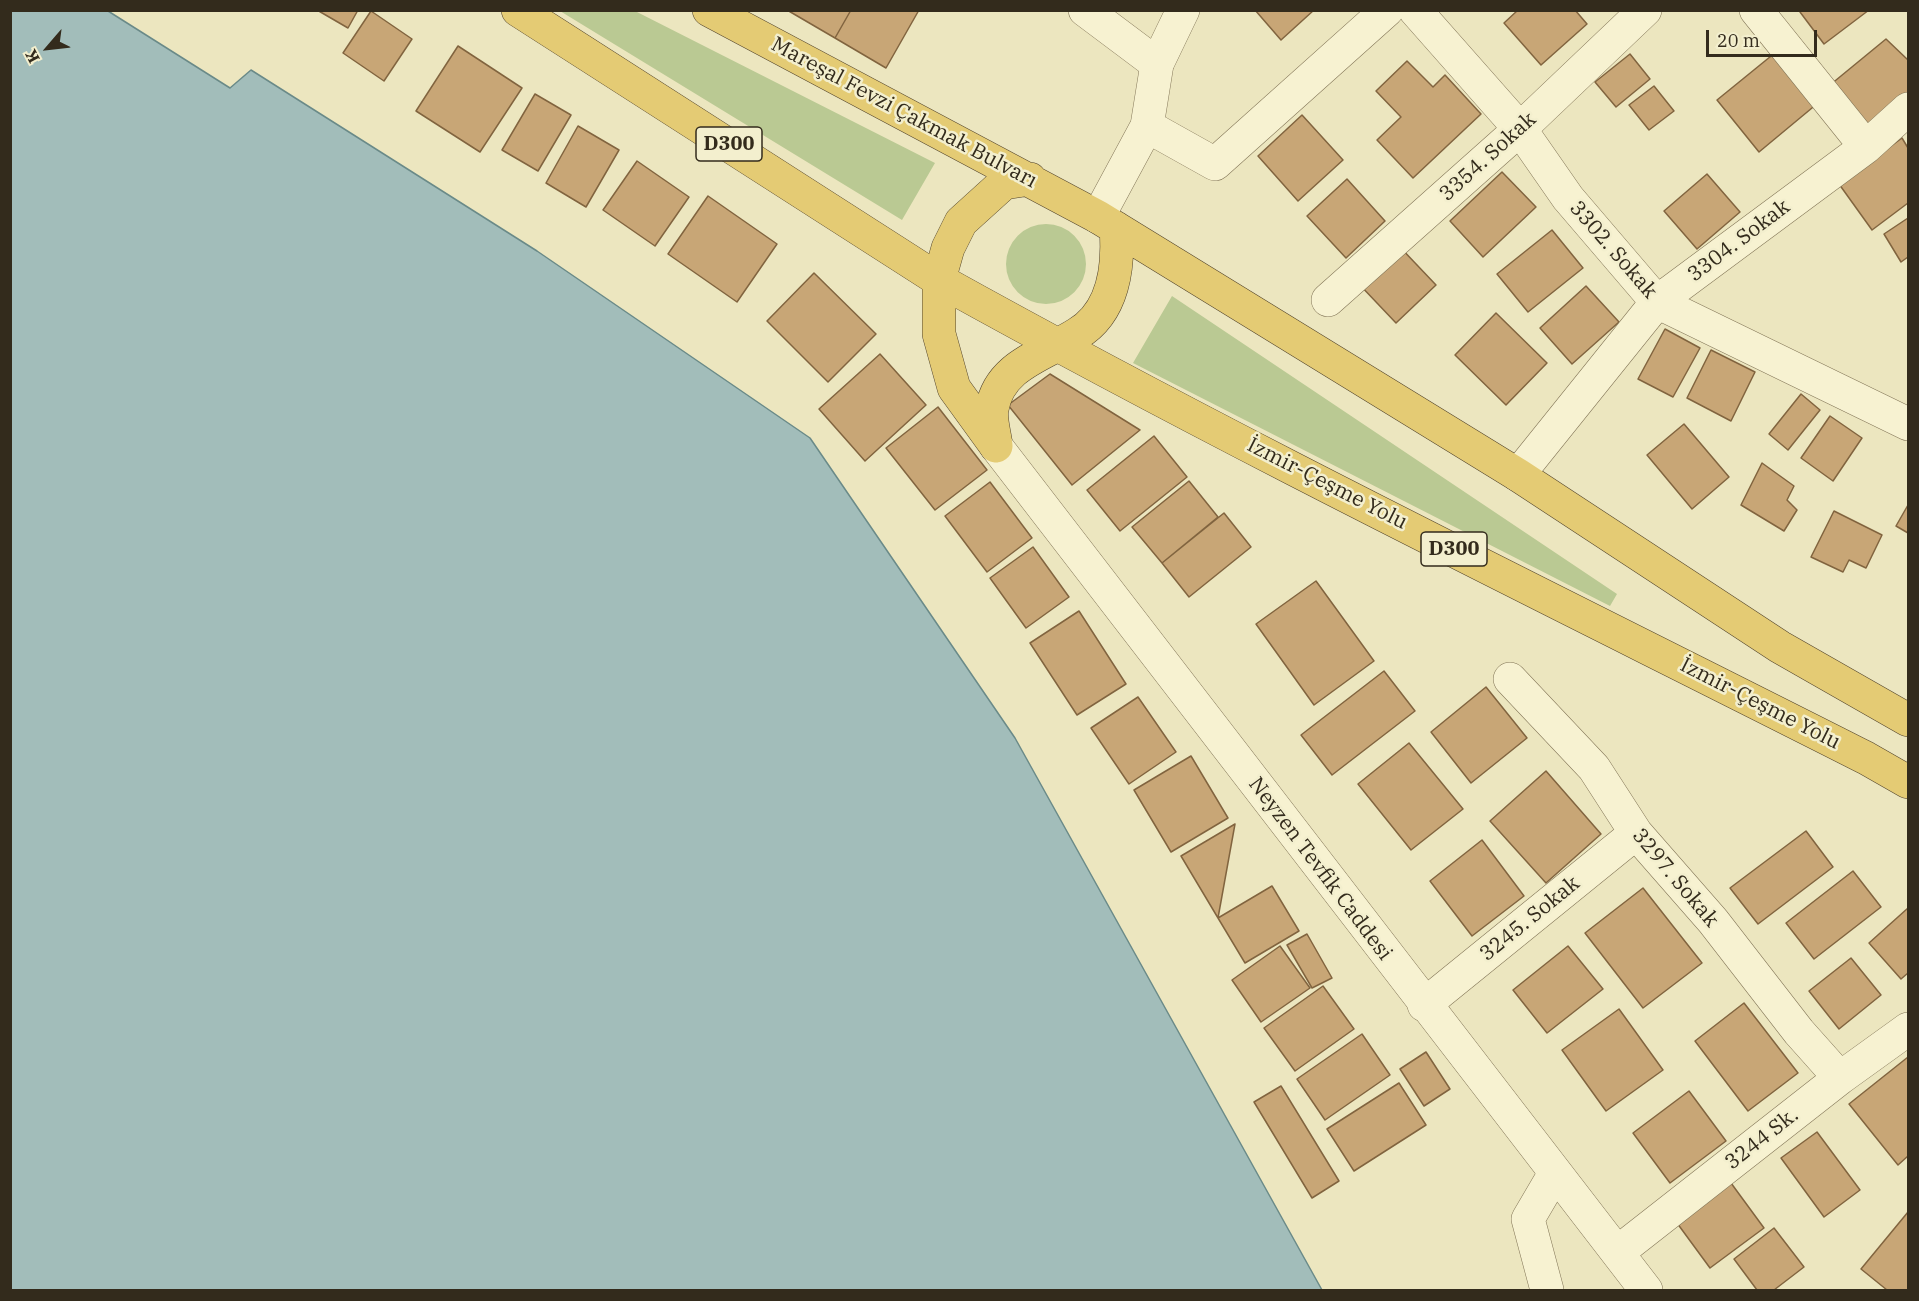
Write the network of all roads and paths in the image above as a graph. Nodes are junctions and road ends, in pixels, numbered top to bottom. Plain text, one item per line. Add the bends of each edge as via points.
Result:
1 (518, 10) edge
2 (709, 10) edge
3 (1084, 10) edge
4 (1183, 10) edge
5 (1387, 10) edge
6 (1415, 10) edge
7 (1645, 10) edge
8 (1756, 10) edge
9 (1157, 64) junction
10 (1908, 110) edge
11 (1147, 126) junction
12 (1520, 129) junction
13 (1866, 147) junction
14 (1030, 179) junction
15 (1107, 223) junction
16 (939, 280) junction
17 (1328, 300) dead end
18 (1657, 302) junction
19 (1057, 345) junction
20 (1908, 424) edge
21 (996, 446) junction
22 (1518, 475) junction
23 (1510, 679) dead end
24 (1908, 720) edge
25 (1908, 782) edge
26 (1636, 833) junction
27 (1424, 1005) junction
28 (1908, 1029) edge
29 (1840, 1078) junction
30 (1555, 1173) junction
31 (1618, 1252) junction
32 (1547, 1290) edge
33 (1646, 1290) edge

1 - 16 highway, D300
2 - 14 highway, Mareşal Fevzi Çakmak Bulvarı
3 - 9 street
4 - 9 street
5 - 11 street via 1215,164
6 - 12 street, 3302. Sokak
7 - 12 street, 3354. Sokak
8 - 13 street
9 - 11 street
10 - 13 street, 3304. Sokak
11 - 15 street
12 - 17 street, 3354. Sokak
12 - 18 street, 3302. Sokak via 1568,198
13 - 18 street, 3304. Sokak
14 - 15 highway, Mareşal Fevzi Çakmak Bulvarı
14 - 16 highway via 1004,183 961,222
15 - 19 highway via 1119,257 1113,287 1100,312 1080,333
15 - 22 highway
16 - 19 highway, İzmir-Çeşme Yolu / D300
16 - 21 highway via 939,334 954,388
18 - 20 street, 3302. Sokak
18 - 22 street, 3304. Sokak
19 - 21 highway via 1003,380 991,410
19 - 25 highway, İzmir-Çeşme Yolu / D300
21 - 27 street, Neyzen Tevfik Caddesi
22 - 24 highway via 1780,646
23 - 26 street, 3297. Sokak via 1594,768
26 - 27 street, 3245. Sokak
26 - 29 street, 3297. Sokak
27 - 30 street, Neyzen Tevfik Caddesi
28 - 29 street, 3244 Sk.
29 - 31 street, 3244 Sk.
30 - 31 street, Neyzen Tevfik Caddesi
30 - 32 street via 1527,1219
31 - 33 street, Neyzen Tevfik Caddesi

